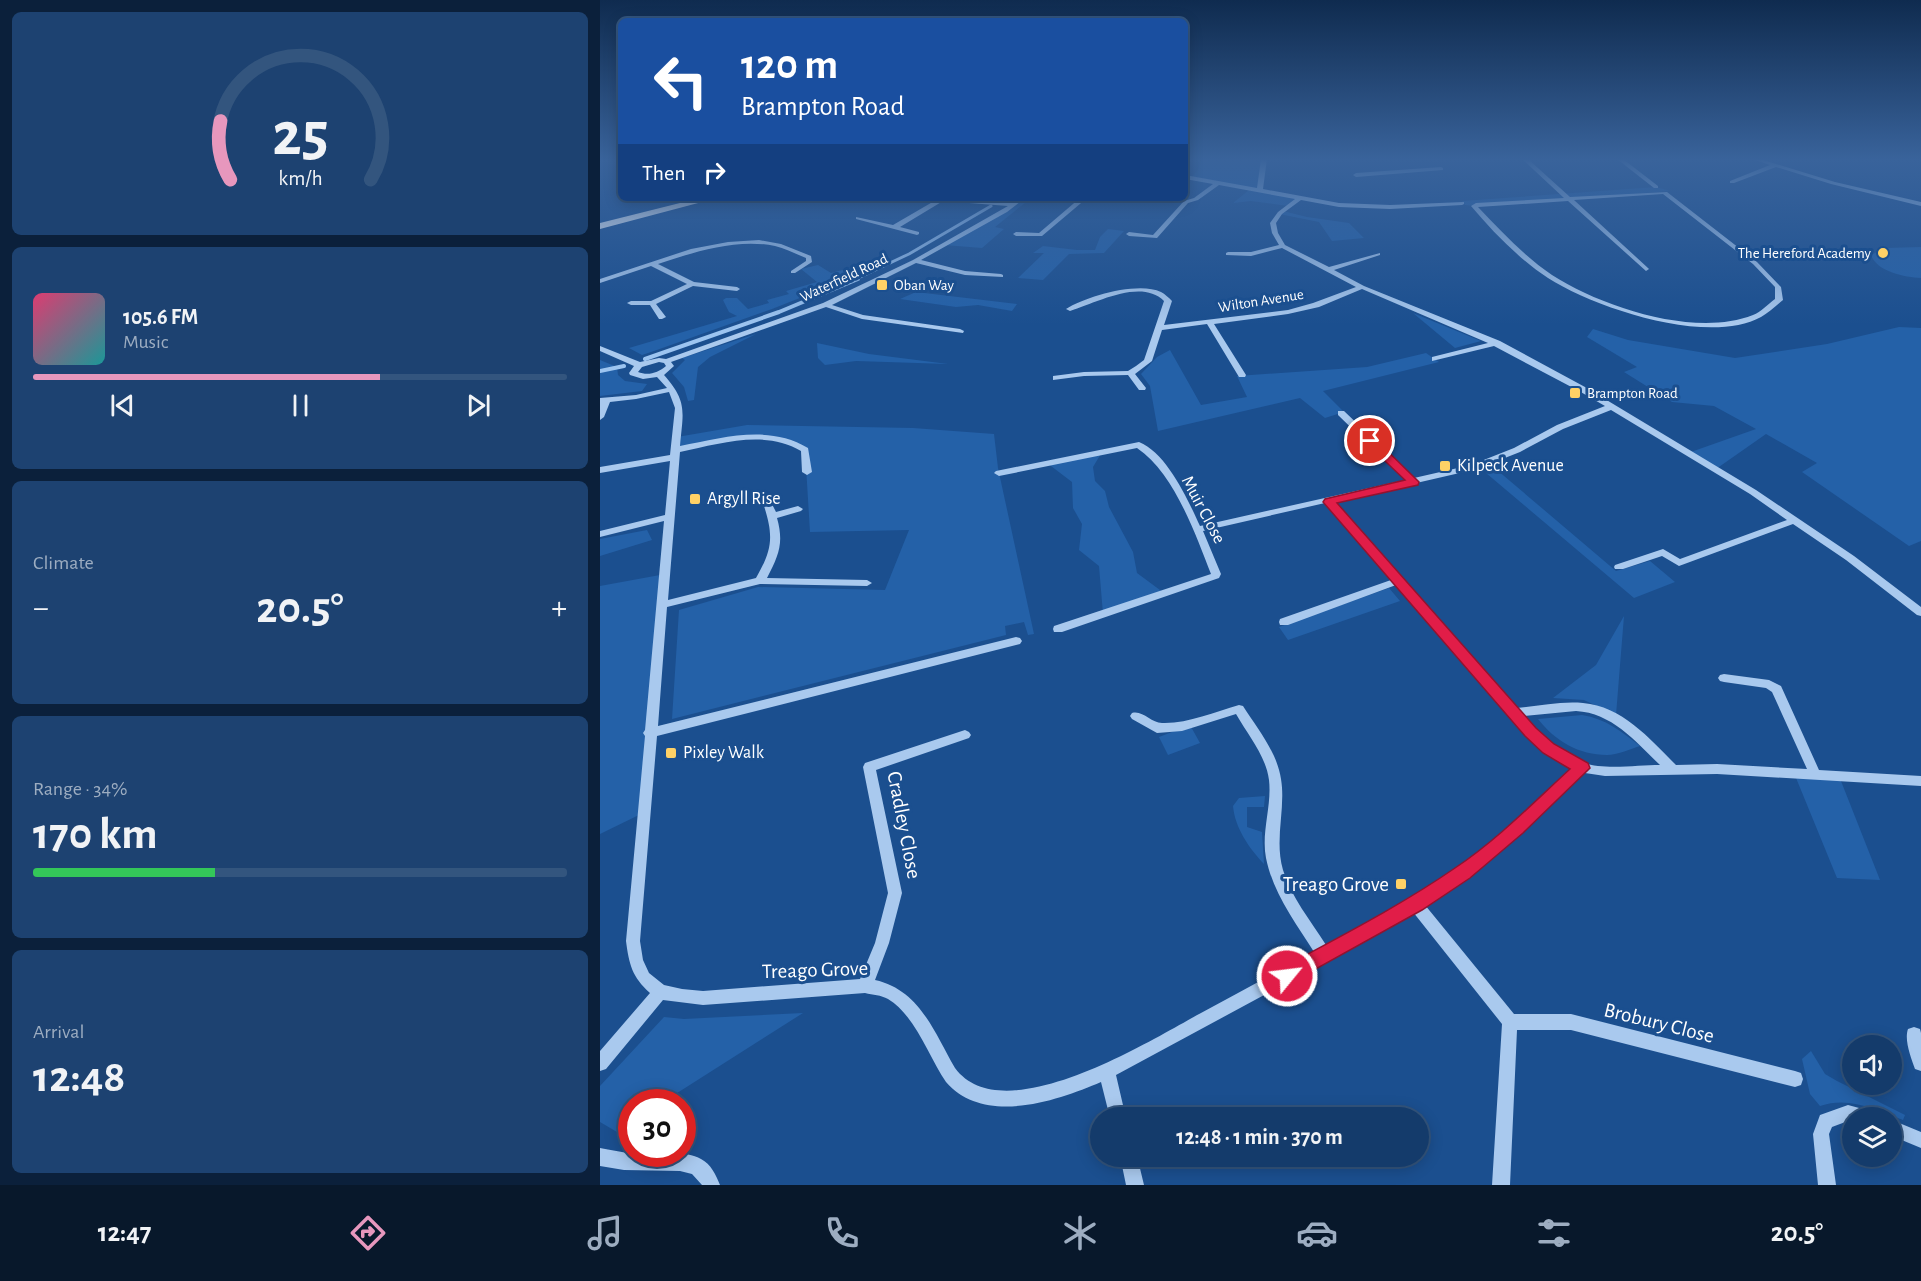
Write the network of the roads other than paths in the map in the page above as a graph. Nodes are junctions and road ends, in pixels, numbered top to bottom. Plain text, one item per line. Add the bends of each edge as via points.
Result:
1 (647, 214) edge
2 (916, 214) edge
3 (998, 214) edge
4 (1065, 214) edge
5 (1175, 214) edge
6 (1279, 214) edge
7 (1484, 214) edge
8 (1587, 214) edge
9 (1691, 214) edge
10 (858, 218) dead end
11 (600, 226) edge
12 (893, 228) junction
13 (917, 233) dead end
14 (1016, 234) dead end
15 (1129, 234) dead end
16 (1283, 246) junction
17 (1228, 254) dead end
18 (1378, 254) dead end
19 (915, 261) junction
20 (652, 264) junction
21 (1646, 269) dead end
22 (1327, 270) junction
23 (793, 272) dead end
24 (1001, 276) dead end
25 (600, 281) edge
26 (692, 284) junction
27 (1362, 287) junction
28 (737, 289) dead end
29 (631, 303) dead end
30 (652, 303) junction
31 (826, 305) junction
32 (1071, 309) dead end
33 (662, 317) dead end
34 (1209, 322) junction
35 (1161, 328) junction
36 (960, 331) dead end
37 (1497, 344) junction
38 (600, 348) edge
39 (1435, 359) dead end
40 (667, 361) junction
41 (639, 365) junction
42 (1130, 373) junction
43 (659, 374) junction
44 (1242, 375) dead end
45 (1056, 378) dead end
46 (1142, 388) dead end
47 (672, 389) junction
48 (603, 400) edge
49 (1610, 407) junction
50 (1341, 413) dead end
51 (600, 417) edge
52 (675, 453) junction
53 (600, 471) edge
54 (807, 472) dead end
55 (999, 473) dead end
56 (1413, 482) junction
57 (1329, 502) junction
58 (798, 509) dead end
59 (669, 517) junction
60 (1795, 520) junction
61 (1199, 530) junction
62 (600, 534) edge
63 (1619, 567) dead end
64 (760, 581) junction
65 (1398, 581) junction
66 (867, 583) dead end
67 (661, 605) junction
68 (1921, 612) edge
69 (1284, 622) dead end
70 (1058, 629) dead end
71 (1016, 641) dead end
72 (1724, 678) dead end
73 (1515, 713) junction
74 (1136, 716) dead end
75 (649, 733) junction
76 (965, 735) dead end
77 (1582, 768) junction
78 (1671, 768) junction
79 (1815, 774) junction
80 (1921, 780) edge
81 (1415, 904) junction
82 (1324, 955) junction
83 (865, 986) junction
84 (660, 992) junction
85 (1510, 1022) junction
86 (1914, 1035) dead end
87 (600, 1063) edge
88 (1921, 1063) edge
89 (1107, 1071) junction
90 (1795, 1079) dead end
91 (1115, 1107) edge
92 (1842, 1115) edge
93 (1902, 1132) edge
94 (1921, 1140) edge
95 (600, 1157) edge
96 (1131, 1167) edge
97 (711, 1185) edge
98 (1135, 1185) edge
99 (1501, 1185) edge
100 (1827, 1185) edge

1 - 11 highway
2 - 12 street
3 - 19 street, Waterfield Road
4 - 14 street via 1040,235
5 - 15 street via 1155,237
6 - 16 street via 1273,223
7 - 9 street via 1528,260 1553,278 1603,301 1654,318 1708,326 1730,325 1770,310 1779,300 1778,287 1755,263
8 - 21 street
10 - 12 street
12 - 13 street
16 - 17 street via 1251,254
16 - 22 street
18 - 22 street
19 - 24 street via 965,273
19 - 31 street, Waterfield Road
20 - 23 street via 710,246 759,242 810,257 809,262
20 - 25 street
20 - 26 street
22 - 27 street
26 - 28 street
26 - 30 street
27 - 34 street, Wilton Avenue via 1316,305
27 - 37 street
29 - 30 street
30 - 33 street
31 - 36 street via 862,317
31 - 40 street, Waterfield Road
32 - 35 street via 1103,295 1153,292 1168,301
34 - 35 street, Wilton Avenue
34 - 44 street
35 - 42 street via 1148,361
37 - 39 street
37 - 49 street
38 - 41 street
40 - 41 street, Waterfield Road
40 - 43 street via 670,366
41 - 43 street via 633,371 636,375
42 - 45 street
42 - 46 street
43 - 47 street
47 - 48 street
47 - 52 street via 679,408
48 - 51 street
49 - 56 street via 1490,462
49 - 60 street
50 - 56 street
52 - 53 street
52 - 54 street via 751,437 773,438 796,442 806,450
52 - 59 street
55 - 61 street, Muir Close via 1139,445 1163,470
56 - 57 street
57 - 61 street
57 - 65 street
58 - 64 street via 771,511 776,527 776,552
59 - 62 street
59 - 67 street
60 - 63 street via 1679,563 1663,552
60 - 68 street
61 - 70 street, Muir Close via 1215,576
64 - 66 street
64 - 67 street
65 - 69 street
65 - 73 street
67 - 75 street
71 - 75 street
72 - 79 street via 1769,684 1777,689
73 - 77 street via 1548,749
73 - 78 street via 1593,709 1622,723
74 - 82 street via 1157,728 1182,726 1239,709 1273,769 1272,855 1278,877
75 - 84 street via 633,941 644,978
76 - 83 street, Cradley Close via 869,767 895,893
77 - 78 street via 1628,772
77 - 81 street, Treago Grove via 1464,872
78 - 79 street
79 - 80 street
81 - 82 street, Treago Grove
81 - 85 street
82 - 89 street, Treago Grove
83 - 84 street, Treago Grove via 703,998
83 - 89 street, Treago Grove via 886,990 899,998 955,1081 977,1094 1000,1100 1024,1098
84 - 87 street
85 - 90 street, Brobury Close via 1570,1022
85 - 99 street
86 - 88 street
89 - 91 street
92 - 100 street via 1826,1120 1821,1134
93 - 94 street
95 - 97 street via 697,1166
96 - 98 street

